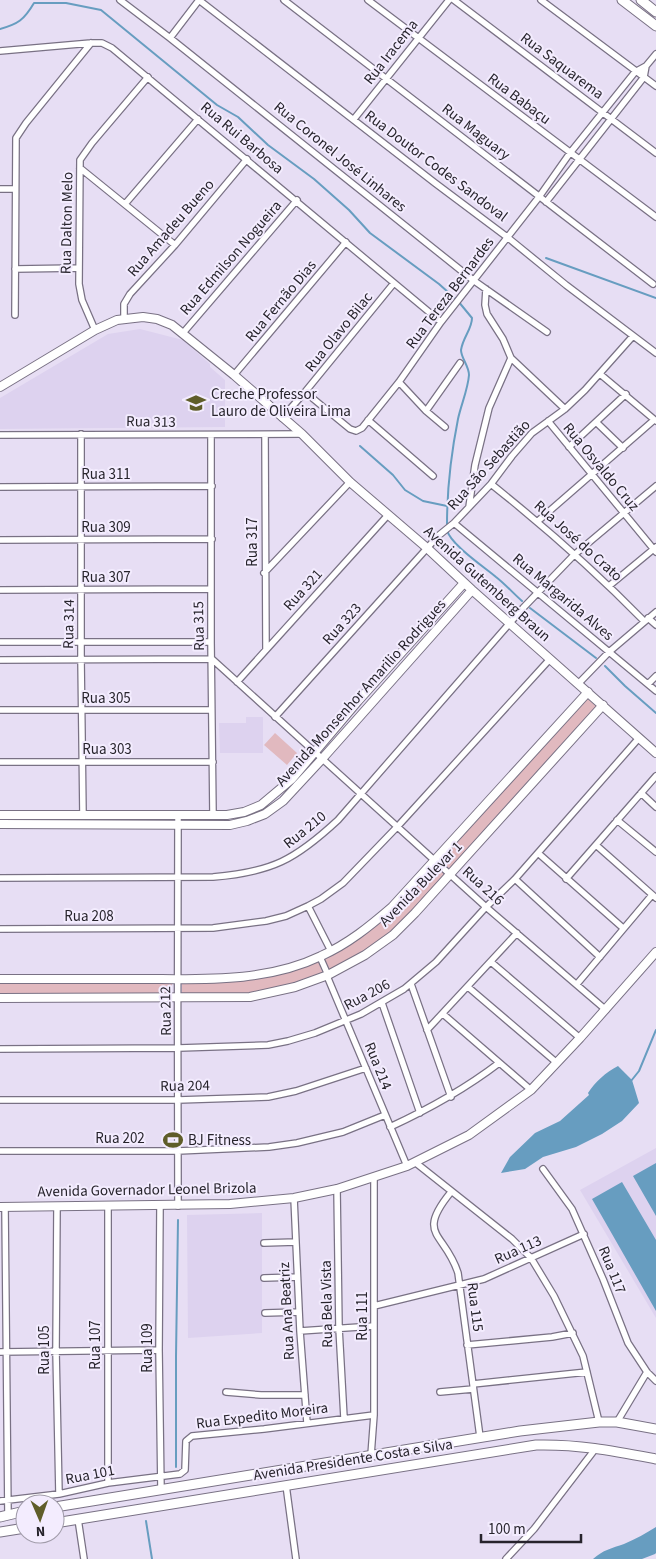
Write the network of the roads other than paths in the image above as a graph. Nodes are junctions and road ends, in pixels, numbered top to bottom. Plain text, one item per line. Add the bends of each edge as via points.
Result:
1 (120, 0) edge
2 (199, 0) edge
3 (284, 0) edge
4 (368, 0) edge
5 (449, 0) edge
6 (454, 0) edge
7 (541, 0) edge
8 (622, 0) edge
9 (641, 0) edge
10 (656, 12) edge
11 (656, 26) edge
12 (170, 38) junction
13 (418, 38) junction
14 (91, 43) junction
15 (0, 51) edge
16 (656, 54) edge
17 (646, 66) junction
18 (635, 72) junction
19 (148, 77) junction
20 (644, 77) junction
21 (386, 79) junction
22 (656, 86) edge
23 (602, 112) junction
24 (198, 119) junction
25 (611, 119) junction
26 (354, 120) junction
27 (656, 152) edge
28 (570, 153) junction
29 (247, 159) junction
30 (578, 160) junction
31 (80, 168) junction
32 (0, 189) edge
33 (14, 189) junction
34 (539, 197) junction
35 (297, 200) junction
36 (546, 202) junction
37 (125, 204) junction
38 (656, 217) edge
39 (507, 236) junction
40 (346, 242) junction
41 (175, 245) junction
42 (79, 268) junction
43 (15, 269) junction
44 (474, 280) junction
45 (394, 283) junction
46 (653, 284) dead end
47 (486, 289) junction
48 (15, 314) dead end
49 (124, 318) junction
50 (441, 322) junction
51 (94, 330) junction
52 (183, 332) junction
53 (547, 332) dead end
54 (633, 336) junction
55 (656, 353) edge
56 (510, 358) junction
57 (460, 363) dead end
58 (600, 374) junction
59 (234, 375) junction
60 (399, 382) junction
61 (0, 387) edge
62 (305, 392) junction
63 (626, 394) junction
64 (565, 409) junction
65 (426, 411) junction
66 (282, 418) junction
67 (368, 420) junction
68 (548, 421) junction
69 (655, 421) edge
70 (596, 422) junction
71 (445, 428) dead end
72 (81, 434) junction
73 (302, 434) junction
74 (0, 435) edge
75 (265, 435) junction
76 (211, 436) junction
77 (569, 448) junction
78 (623, 448) junction
79 (593, 474) junction
80 (433, 476) dead end
81 (350, 482) junction
82 (491, 484) junction
83 (82, 486) junction
84 (212, 486) junction
85 (656, 486) edge
86 (0, 487) edge
87 (469, 508) junction
88 (624, 514) junction
89 (388, 515) junction
90 (538, 521) junction
91 (454, 523) junction
92 (81, 539) junction
93 (212, 539) junction
94 (0, 540) edge
95 (427, 548) junction
96 (655, 549) edge
97 (574, 555) junction
98 (264, 573) junction
99 (464, 583) junction
100 (610, 586) junction
101 (211, 589) junction
102 (0, 590) edge
103 (82, 590) junction
104 (472, 590) junction
105 (537, 593) junction
106 (656, 612) edge
107 (646, 619) junction
108 (510, 624) junction
109 (656, 625) edge
110 (81, 641) junction
111 (0, 642) edge
112 (211, 642) junction
113 (266, 648) junction
114 (610, 652) junction
115 (81, 659) junction
116 (212, 659) junction
117 (550, 659) junction
118 (0, 660) edge
119 (656, 676) edge
120 (237, 682) junction
121 (578, 684) junction
122 (648, 684) junction
123 (656, 691) edge
124 (588, 692) junction
125 (603, 705) junction
126 (0, 710) edge
127 (82, 710) junction
128 (212, 710) junction
129 (275, 717) junction
130 (639, 738) junction
131 (315, 752) junction
132 (656, 753) edge
133 (322, 759) junction
134 (82, 761) junction
135 (0, 762) edge
136 (213, 762) junction
137 (656, 776) edge
138 (362, 793) junction
139 (641, 793) junction
140 (656, 807) edge
141 (0, 815) edge
142 (83, 815) junction
143 (178, 815) junction
144 (213, 815) junction
145 (617, 820) junction
146 (0, 824) edge
147 (178, 825) junction
148 (398, 826) junction
149 (596, 845) junction
150 (656, 852) edge
151 (538, 853) junction
152 (435, 861) junction
153 (451, 874) junction
154 (177, 876) junction
155 (0, 878) edge
156 (515, 879) junction
157 (566, 880) junction
158 (654, 897) edge
159 (308, 906) junction
160 (486, 907) junction
161 (178, 928) junction
162 (623, 928) junction
163 (0, 929) edge
164 (517, 933) junction
165 (331, 951) junction
166 (320, 957) junction
167 (600, 957) junction
168 (655, 957) edge
169 (491, 962) junction
170 (328, 975) junction
171 (0, 979) edge
172 (177, 979) junction
173 (410, 984) junction
174 (577, 984) junction
175 (468, 987) junction
176 (0, 998) edge
177 (177, 998) junction
178 (382, 1003) junction
179 (606, 1010) junction
180 (443, 1014) junction
181 (346, 1020) junction
182 (428, 1030) junction
183 (580, 1038) junction
184 (179, 1048) junction
185 (0, 1049) edge
186 (499, 1063) junction
187 (557, 1063) junction
188 (366, 1068) junction
189 (531, 1090) junction
190 (450, 1097) junction
191 (0, 1100) edge
192 (178, 1100) junction
193 (420, 1113) junction
194 (385, 1115) junction
195 (390, 1127) junction
196 (0, 1151) edge
197 (178, 1151) junction
198 (416, 1163) junction
199 (407, 1166) junction
200 (543, 1169) dead end
201 (374, 1178) junction
202 (337, 1190) junction
203 (451, 1192) junction
204 (294, 1198) junction
205 (108, 1206) junction
206 (160, 1206) junction
207 (178, 1206) junction
208 (3, 1207) edge
209 (57, 1207) junction
210 (584, 1234) junction
211 (296, 1242) junction
212 (264, 1243) dead end
213 (531, 1258) junction
214 (298, 1277) junction
215 (264, 1278) dead end
216 (460, 1285) junction
217 (374, 1306) junction
218 (299, 1312) junction
219 (265, 1313) dead end
220 (374, 1326) junction
221 (339, 1328) junction
222 (300, 1332) junction
223 (573, 1333) junction
224 (467, 1345) junction
225 (159, 1350) junction
226 (3, 1351) edge
227 (56, 1351) junction
228 (108, 1352) junction
229 (587, 1372) junction
230 (647, 1372) junction
231 (656, 1382) edge
232 (473, 1387) junction
233 (226, 1392) dead end
234 (440, 1392) dead end
235 (305, 1395) junction
236 (374, 1415) junction
237 (344, 1418) junction
238 (599, 1422) junction
239 (617, 1422) junction
240 (307, 1423) junction
241 (656, 1429) edge
242 (480, 1437) junction
243 (596, 1448) junction
244 (372, 1454) junction
245 (656, 1459) edge
246 (278, 1470) junction
247 (185, 1472) joint
248 (161, 1477) junction
249 (108, 1483) junction
250 (202, 1483) junction
251 (283, 1485) junction
252 (161, 1490) junction
253 (59, 1494) joint
254 (206, 1498) junction
255 (15, 1500) edge
256 (0, 1501) edge
257 (8, 1501) junction
258 (65, 1505) edge
259 (4, 1516) edge
260 (78, 1519) junction
261 (65, 1521) edge
262 (15, 1530) edge
263 (0, 1532) edge
264 (84, 1559) edge
265 (296, 1559) edge
266 (506, 1559) edge

1 - 12 street, Rua Coronel José Linhares
2 - 12 street
2 - 26 street, Rua Doutor Codes Sandoval
3 - 21 street, Rua Maguary
4 - 13 street, Rua Babaçu
5 - 13 street, Rua Iracema
6 - 23 street, Rua Saquarema
7 - 18 street
8 - 11 main road
9 - 10 main road
12 - 44 street, Rua Coronel José Linhares
13 - 21 street, Rua Iracema
13 - 28 street, Rua Babaçu
14 - 15 street, Rua Rui Barbosa
14 - 19 street, Rua Rui Barbosa via 102,43 112,48
14 - 33 street via 16,138
16 - 17 street
17 - 18 street
17 - 20 street
18 - 20 street
18 - 23 street, Rua Tereza Bernardes
19 - 24 street, Rua Rui Barbosa
19 - 31 street, Rua Dalton Melo via 85,152
20 - 22 street
20 - 25 street
21 - 26 street, Rua Iracema
21 - 34 street, Rua Maguary
23 - 25 street, Rua Saquarema
23 - 28 street, Rua Tereza Bernardes
24 - 29 street, Rua Rui Barbosa
24 - 37 street
25 - 27 street, Rua Saquarema
25 - 30 street
26 - 39 street, Rua Doutor Codes Sandoval
28 - 30 street, Rua Babaçu
28 - 34 street, Rua Tereza Bernardes
29 - 35 street, Rua Rui Barbosa
29 - 41 street, Rua Amadeu Bueno
30 - 36 street
30 - 38 street, Rua Babaçu
31 - 37 street
31 - 42 street, Rua Dalton Melo
32 - 33 street
33 - 43 street
34 - 36 street, Rua Maguary
34 - 39 street, Rua Tereza Bernardes
35 - 40 street, Rua Rui Barbosa
35 - 52 street, Rua Edmilson Nogueira
36 - 46 street, Rua Maguary
37 - 41 street
39 - 44 street, Rua Tereza Bernardes
39 - 54 street, Rua Doutor Codes Sandoval
40 - 45 street, Rua Rui Barbosa
40 - 59 street, Rua Fernão Dias
41 - 49 street, Rua Amadeu Bueno via 127,298
42 - 43 street
42 - 51 street, Rua Dalton Melo via 80,294
43 - 48 street
44 - 47 street, Rua Coronel José Linhares
44 - 50 street, Rua Tereza Bernardes
45 - 50 street, Rua Rui Barbosa
45 - 62 street, Rua Olavo Bilac
47 - 53 street, Rua Coronel José Linhares
47 - 56 street via 487,314 503,339
49 - 51 street
49 - 52 street, Avenida Gutemberg Braun via 157,320
50 - 60 street, Rua Tereza Bernardes
51 - 61 street
52 - 59 street, Avenida Gutemberg Braun
54 - 55 street, Rua Doutor Codes Sandoval
54 - 58 street, Rua São Sebastião
56 - 64 street, Rua Osvaldo Cruz
56 - 87 street via 489,408 475,465
57 - 65 street
58 - 63 street
58 - 64 street, Rua São Sebastião
59 - 66 street, Avenida Gutemberg Braun
60 - 65 street
60 - 67 street, Rua Tereza Bernardes
62 - 66 street, Rua Olavo Bilac
62 - 67 street, Rua Tereza Bernardes via 350,429 356,431
63 - 69 street
63 - 70 street
64 - 68 street, Rua São Sebastião
65 - 71 street
66 - 73 street, Avenida Gutemberg Braun
67 - 80 street
68 - 77 street, Rua Osvaldo Cruz
68 - 82 street, Rua São Sebastião via 522,443
69 - 78 street
70 - 77 street
70 - 78 street
72 - 74 street, Rua 313
72 - 76 street, Rua 313
72 - 83 street, Rua 314
73 - 75 street, Rua 313
73 - 81 street, Avenida Gutemberg Braun
75 - 76 street, Rua 313
75 - 98 street, Rua 317
76 - 84 street, Rua 315
77 - 79 street, Rua Osvaldo Cruz
78 - 79 street
79 - 88 street, Rua Osvaldo Cruz
79 - 90 street
81 - 89 street, Avenida Gutemberg Braun
81 - 98 street
82 - 87 street, Rua São Sebastião
82 - 90 street, Rua José do Crato
83 - 84 street, Rua 311
83 - 86 street, Rua 311
83 - 92 street, Rua 314
84 - 93 street, Rua 315
85 - 88 street, Rua 210
87 - 91 street, Rua São Sebastião
88 - 96 street, Rua Osvaldo Cruz
88 - 97 street, Rua 210
89 - 95 street, Avenida Gutemberg Braun
89 - 113 street, Rua 321
90 - 97 street, Rua José do Crato
91 - 95 street, Rua São Sebastião
91 - 105 street, Rua Margarida Alves
92 - 93 street, Rua 309
92 - 94 street, Rua 309
92 - 103 street, Rua 314
93 - 101 street, Rua 315
95 - 99 street, Avenida Gutemberg Braun
95 - 129 street, Rua 323
96 - 100 street
97 - 100 street, Rua José do Crato
97 - 105 street, Rua 210
98 - 113 street, Rua 317
99 - 104 street, Avenida Gutemberg Braun
99 - 131 street, Avenida Monsenhor Amarilio Rodrigues
100 - 107 street, Rua José do Crato
101 - 103 street, Rua 307
101 - 112 street, Rua 315
102 - 103 street, Rua 307
103 - 110 street, Rua 314
104 - 108 street, Avenida Gutemberg Braun
104 - 133 street, Avenida Monsenhor Amarilio Rodrigues
105 - 108 street, Rua 210
105 - 114 street, Rua Margarida Alves
106 - 107 street
107 - 109 street, Rua José do Crato
107 - 114 street
108 - 117 street, Avenida Gutemberg Braun
108 - 138 street, Rua 210
110 - 111 street
110 - 112 street
110 - 115 street, Rua 314
112 - 116 street, Rua 315
113 - 120 street, Rua 321
114 - 121 street
114 - 122 street, Rua Margarida Alves
115 - 116 street
115 - 118 street
115 - 127 street, Rua 314
116 - 120 street, Rua 216
116 - 128 street, Rua 315
117 - 121 street, Avenida Gutemberg Braun
117 - 148 street
119 - 122 street
120 - 129 street, Rua 216
121 - 124 street, Avenida Gutemberg Braun
122 - 123 street, Rua Margarida Alves
124 - 125 street, Avenida Gutemberg Braun
124 - 152 street, Avenida Bulevar 1
125 - 130 street, Avenida Gutemberg Braun
125 - 153 street, Avenida Bulevar 1
126 - 127 street, Rua 305
127 - 128 street, Rua 305
127 - 134 street, Rua 314
128 - 136 street, Rua 315
129 - 131 street, Rua 216
130 - 132 street, Avenida Gutemberg Braun
130 - 151 street, Rua 206
131 - 133 street, Rua 216
131 - 144 street, Avenida Monsenhor Amarilio Rodrigues via 292,779 262,805 244,812
133 - 138 street, Rua 216
133 - 147 street, Avenida Monsenhor Amarilio Rodrigues via 265,814 230,825
134 - 135 street, Rua 303
134 - 136 street, Rua 303
134 - 142 street, Rua 314
136 - 144 street, Rua 315
137 - 139 street
138 - 148 street, Rua 216
138 - 154 street, Rua 210 via 318,838 290,859 232,876
139 - 140 street
139 - 145 street
141 - 142 street, Avenida Monsenhor Amarilio Rodrigues
142 - 143 street, Avenida Monsenhor Amarilio Rodrigues
143 - 144 street, Avenida Monsenhor Amarilio Rodrigues
143 - 147 street, Rua 212
145 - 149 street
145 - 150 street
146 - 147 street, Avenida Monsenhor Amarilio Rodrigues
147 - 154 street, Rua 212
148 - 152 street, Rua 216
148 - 159 street via 343,883
149 - 157 street
149 - 158 street
151 - 156 street, Rua 206
151 - 157 street
152 - 153 street, Rua 216
152 - 165 street, Avenida Bulevar 1 via 381,918
153 - 160 street, Rua 216
153 - 170 street, Avenida Bulevar 1 via 393,935
154 - 155 street, Rua 210
154 - 161 street, Rua 212
156 - 160 street, Rua 206
156 - 167 street
157 - 162 street
158 - 162 street
159 - 161 street via 266,922
159 - 165 street
160 - 164 street, Rua 216
160 - 173 street, Rua 206 via 436,962
161 - 163 street, Rua 208
161 - 172 street, Rua 212
162 - 167 street
164 - 169 street
164 - 174 street, Rua 216
165 - 166 street, Avenida Bulevar 1
166 - 170 street, Rua 214
166 - 172 street, Avenida Bulevar 1 via 249,977
167 - 174 street
168 - 179 street, Avenida Governador Leonel Brizola
169 - 175 street
169 - 183 street
170 - 177 street, Avenida Bulevar 1 via 296,987 250,997
170 - 181 street, Rua 214
171 - 172 street, Avenida Bulevar 1
172 - 177 street, Rua 212
173 - 178 street, Rua 206
173 - 182 street
174 - 179 street, Rua 216
175 - 180 street
175 - 187 street
176 - 177 street, Avenida Bulevar 1
177 - 184 street, Rua 212
178 - 181 street, Rua 206
178 - 193 street
179 - 183 street, Avenida Governador Leonel Brizola
180 - 182 street
180 - 186 street
181 - 184 street, Rua 206 via 268,1045
181 - 188 street, Rua 214
182 - 190 street
183 - 187 street, Avenida Governador Leonel Brizola
184 - 185 street, Rua 206
184 - 192 street, Rua 212
186 - 189 street
186 - 190 street
187 - 189 street, Avenida Governador Leonel Brizola
188 - 192 street, Rua 204 via 280,1095
188 - 194 street, Rua 214
189 - 198 street, Avenida Governador Leonel Brizola via 469,1135
190 - 193 street
191 - 192 street, Rua 204
192 - 197 street, Rua 212
193 - 195 street
194 - 195 street, Rua 214
194 - 197 street, Rua 202 via 343,1132 297,1143
195 - 199 street, Rua 214
196 - 197 street, Rua 202
197 - 207 street, Rua 212
198 - 199 street, Avenida Governador Leonel Brizola
198 - 203 street
199 - 201 street, Avenida Governador Leonel Brizola
200 - 210 street, Rua 117 via 567,1201
201 - 202 street, Avenida Governador Leonel Brizola
201 - 217 street, Rua 111
202 - 204 street, Avenida Governador Leonel Brizola
202 - 221 street, Rua Bela Vista
203 - 213 street via 512,1238
203 - 216 street, Rua 115 via 436,1212 433,1226 455,1263
204 - 207 street, Avenida Governador Leonel Brizola
204 - 211 street, Rua Ana Beatriz
205 - 206 street, Avenida Governador Leonel Brizola
205 - 209 street, Avenida Governador Leonel Brizola
205 - 228 street, Rua 107
206 - 207 street, Avenida Governador Leonel Brizola
206 - 225 street, Rua 109
208 - 209 street, Avenida Governador Leonel Brizola
208 - 226 street
209 - 227 street, Rua 105
210 - 213 street, Rua 113
210 - 230 street, Rua 117 via 628,1343
211 - 212 street
211 - 214 street, Rua Ana Beatriz
213 - 216 street, Rua 113 via 484,1279
213 - 223 street
214 - 215 street
214 - 218 street, Rua Ana Beatriz
216 - 217 street, Rua 113
216 - 224 street, Rua 115
217 - 220 street, Rua 111
218 - 219 street
218 - 222 street, Rua Ana Beatriz
220 - 221 street
220 - 236 street, Rua 111
221 - 222 street
221 - 237 street, Rua Bela Vista
222 - 235 street, Rua Ana Beatriz
223 - 224 street
223 - 229 street
224 - 232 street, Rua 115
225 - 228 street
225 - 248 street, Rua 109
226 - 227 street
226 - 257 street
227 - 228 street
227 - 253 street, Rua 105
228 - 249 street, Rua 107
229 - 232 street
229 - 238 street
230 - 231 street, Rua 117
230 - 239 street
232 - 234 street
232 - 242 street, Rua 115
233 - 235 street
235 - 240 street, Rua Ana Beatriz
236 - 237 street, Rua Expedito Moreira
236 - 244 street, Rua 111
237 - 240 street, Rua Expedito Moreira
238 - 239 main road, Avenida Presidente Costa e Silva
238 - 242 main road, Avenida Presidente Costa e Silva
239 - 241 main road, Avenida Presidente Costa e Silva
240 - 247 street, Rua Expedito Moreira via 192,1436 186,1441
242 - 244 main road, Avenida Presidente Costa e Silva
243 - 245 main road, Avenida Presidente Costa e Silva
243 - 251 main road, Avenida Presidente Costa e Silva via 570,1445 519,1447
243 - 266 street via 534,1529
244 - 246 main road, Avenida Presidente Costa e Silva
246 - 250 main road, Avenida Presidente Costa e Silva
246 - 251 main road
247 - 248 street, Rua 101
248 - 249 street, Rua 101
248 - 252 street, Rua 109
249 - 253 street, Rua 101
250 - 252 main road, Avenida Presidente Costa e Silva
250 - 254 main road
251 - 254 main road, Avenida Presidente Costa e Silva
251 - 265 street
252 - 258 main road, Avenida Presidente Costa e Silva
254 - 260 main road, Avenida Presidente Costa e Silva
255 - 257 street, Rua 101
256 - 257 street, Rua 101
257 - 259 street
260 - 261 main road, Avenida Presidente Costa e Silva
260 - 264 street
262 - 263 main road

